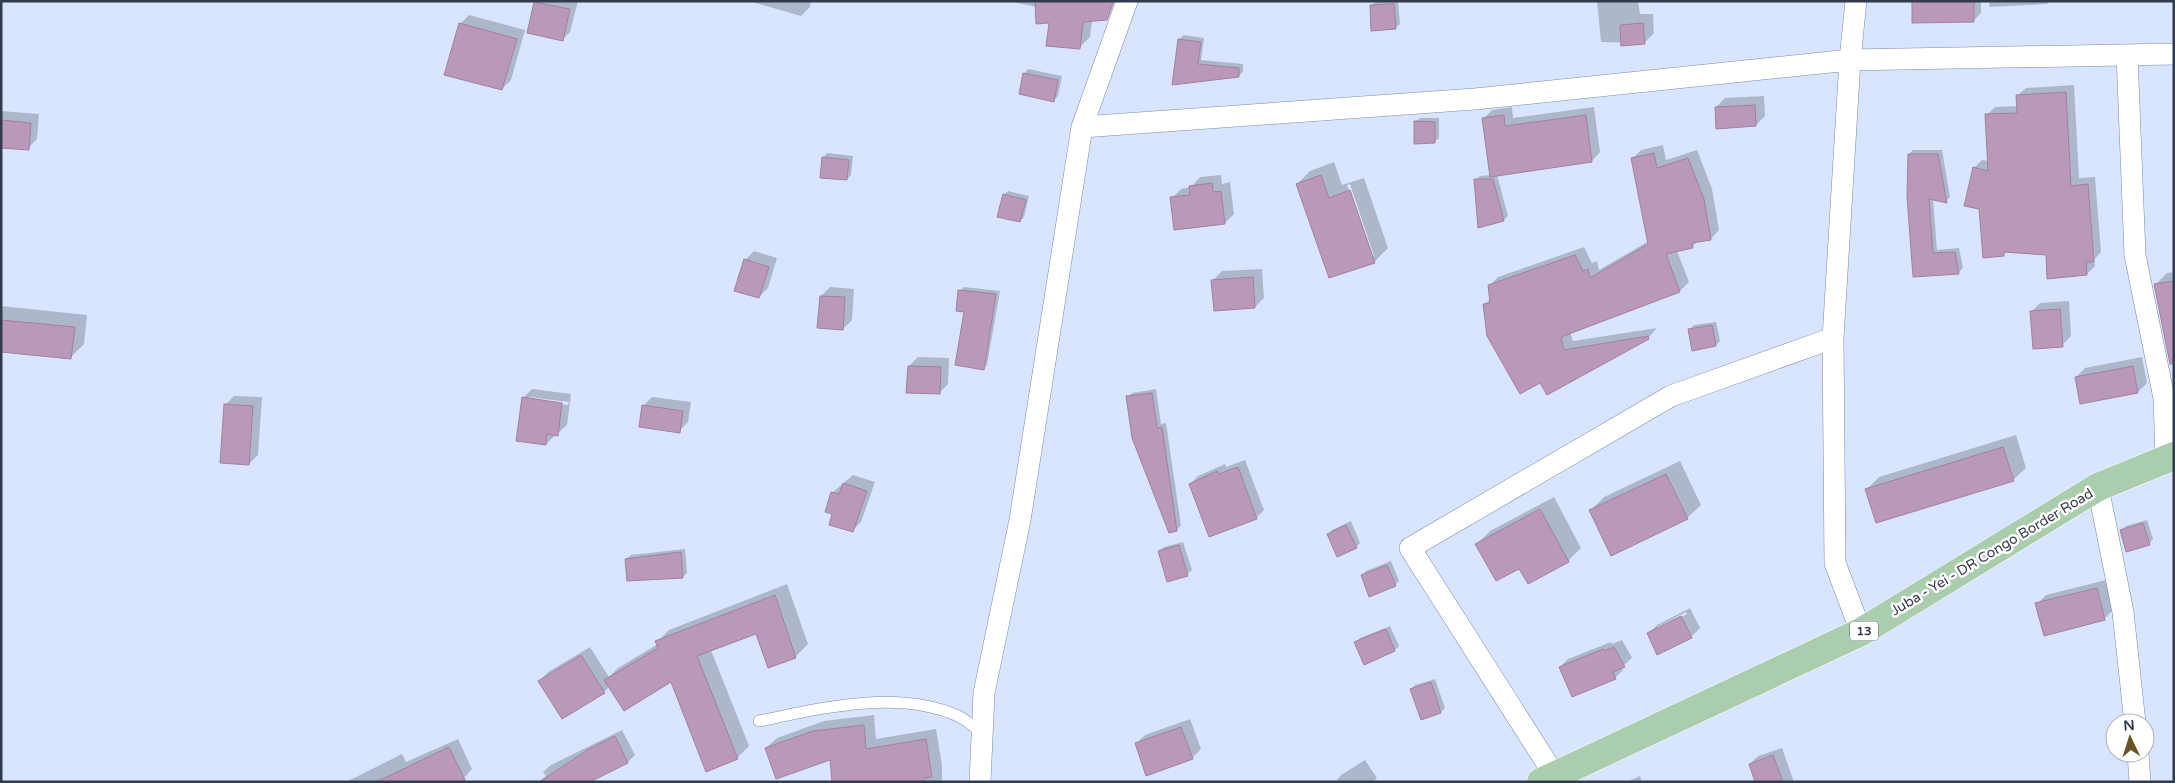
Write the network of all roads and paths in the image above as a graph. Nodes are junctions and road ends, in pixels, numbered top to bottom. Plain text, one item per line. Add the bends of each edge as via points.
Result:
1 (1128, 1) edge
2 (1856, 1) edge
3 (2174, 54) edge
4 (2127, 55) junction
5 (1850, 60) junction
6 (1082, 127) junction
7 (1833, 338) junction
8 (2170, 458) edge
9 (2098, 487) junction
10 (1861, 632) junction
11 (2134, 713) edge
12 (759, 721) dead end
13 (983, 734) junction
14 (2139, 763) edge
15 (1548, 779) edge
16 (980, 782) edge
17 (2140, 782) edge

1 - 6 street
2 - 5 street
3 - 4 street
4 - 5 street
4 - 8 street via 2135,254 2164,398
5 - 6 street via 1475,99
5 - 7 street
6 - 13 street via 1020,520 984,694
7 - 10 street via 1835,563
7 - 15 street via 1671,396 1410,548
8 - 9 main road, Juba - Yei - DR Congo Border Road / 13
9 - 10 main road, Juba - Yei - DR Congo Border Road / 13
9 - 11 street via 2122,612
10 - 15 main road, Juba - Yei - DR Congo Border Road / 13
12 - 13 lane via 864,703 904,704 936,708 960,716
13 - 16 street
14 - 17 street

